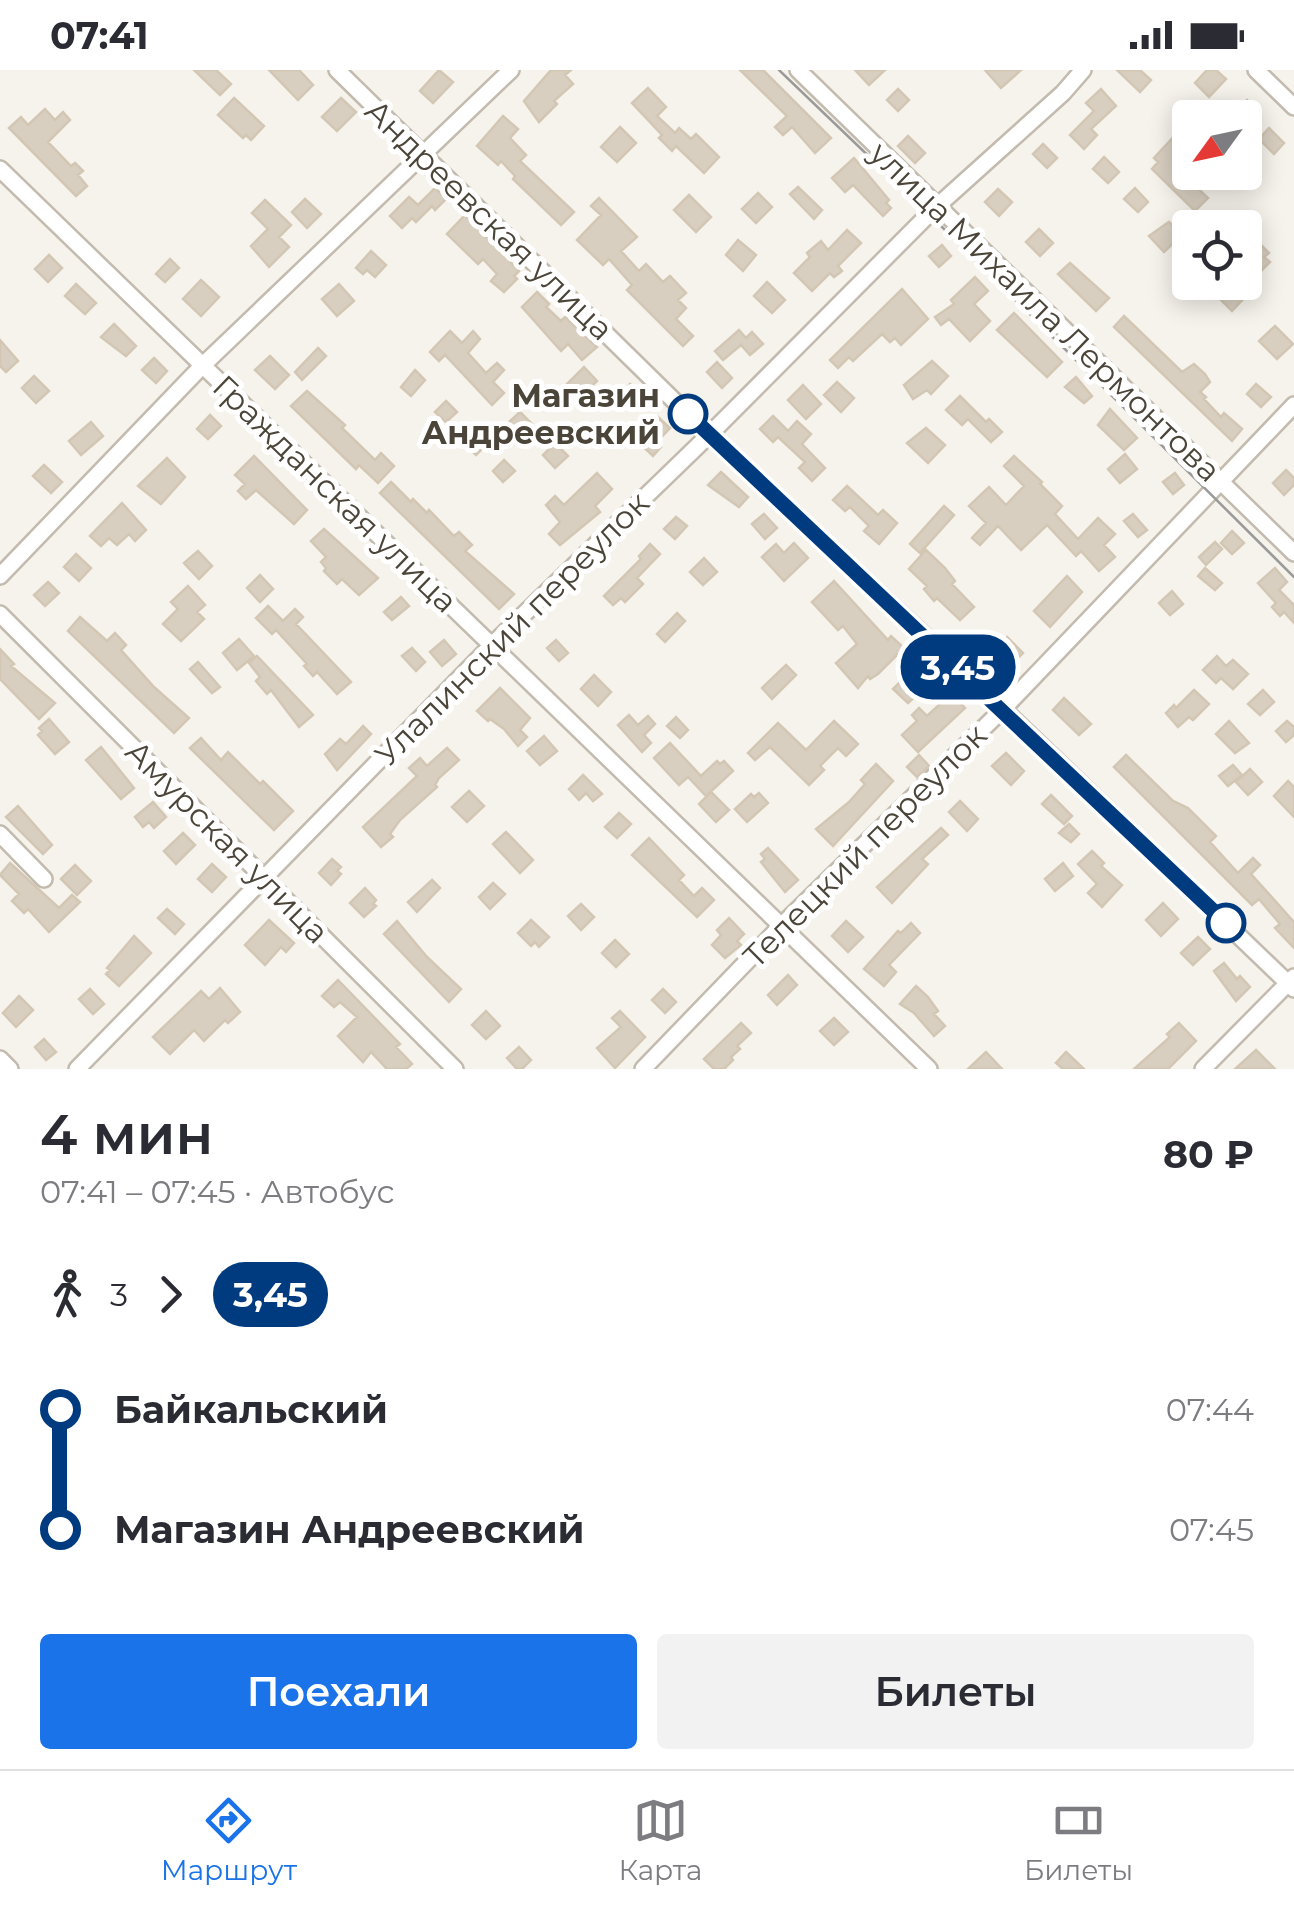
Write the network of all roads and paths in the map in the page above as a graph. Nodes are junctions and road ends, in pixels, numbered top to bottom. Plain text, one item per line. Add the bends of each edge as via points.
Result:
1 (337, 70) edge
2 (512, 70) edge
3 (798, 70) edge
4 (1082, 70) edge
5 (1256, 70) edge
6 (1294, 107) edge
7 (422, 155) junction
8 (0, 169) edge
9 (937, 206) junction
10 (202, 366) junction
11 (1294, 405) edge
12 (709, 435) junction
13 (1218, 482) junction
14 (1294, 553) edge
15 (0, 576) edge
16 (0, 614) edge
17 (491, 646) junction
18 (1003, 709) junction
19 (0, 834) edge
20 (263, 877) junction
21 (44, 880) dead end
22 (780, 928) junction
23 (1292, 983) edge
24 (0, 1059) edge
25 (10, 1069) edge
26 (78, 1069) edge
27 (455, 1069) edge
28 (643, 1069) edge
29 (930, 1069) edge
30 (1203, 1069) edge

1 - 7 street, Андреевская улица
2 - 7 street
3 - 9 street, улица Михаила Лермонтова
4 - 9 street, Улалинский переулок
5 - 6 street
7 - 10 street
7 - 12 street, Андреевская улица
8 - 10 street, Гражданская улица
9 - 12 street, Улалинский переулок
9 - 13 street, улица Михаила Лермонтова
10 - 15 street
10 - 17 street, Гражданская улица
11 - 13 street, Телецкий переулок
12 - 17 street, Улалинский переулок
12 - 18 street, Андреевская улица
13 - 14 street, улица Михаила Лермонтова
13 - 18 street, Телецкий переулок
16 - 20 street, Амурская улица
17 - 20 street, Улалинский переулок
17 - 22 street, Гражданская улица
18 - 22 street, Телецкий переулок
18 - 23 street, Андреевская улица
19 - 21 street
20 - 26 street, Улалинский переулок
20 - 27 street, Амурская улица
22 - 28 street, Телецкий переулок
22 - 29 street, Гражданская улица
23 - 30 street
24 - 25 street

